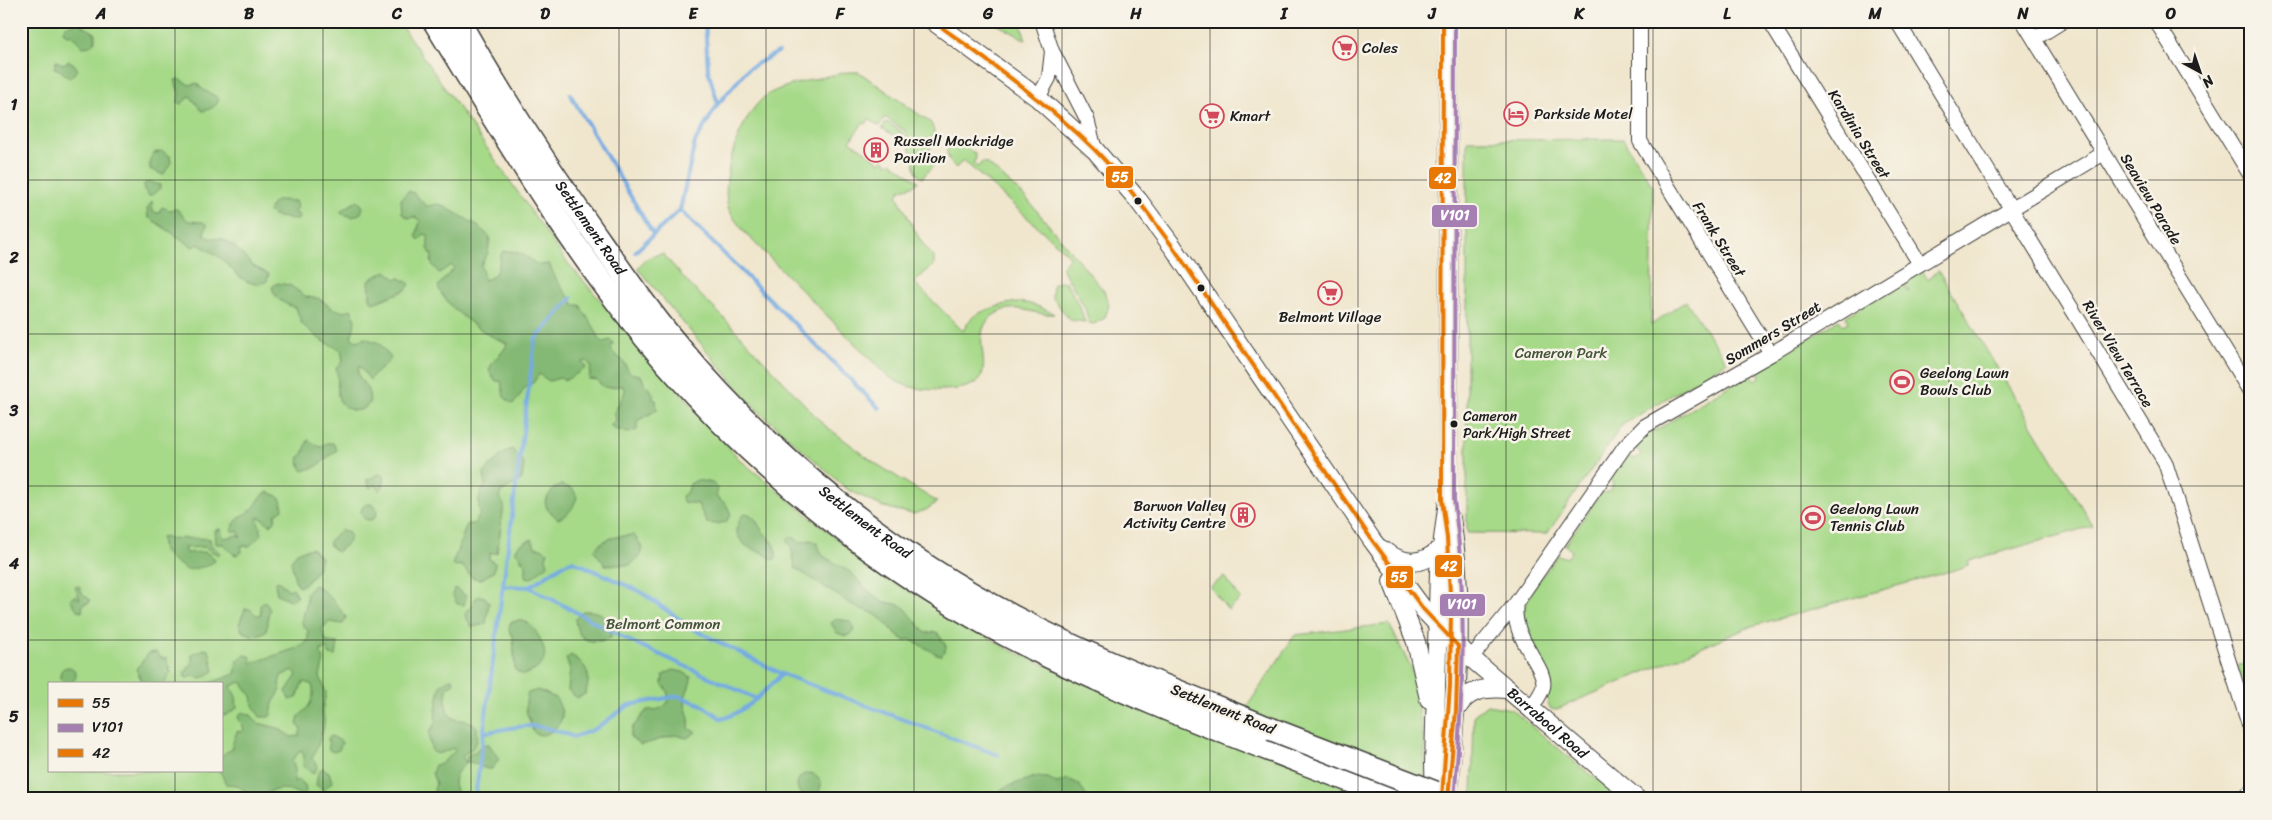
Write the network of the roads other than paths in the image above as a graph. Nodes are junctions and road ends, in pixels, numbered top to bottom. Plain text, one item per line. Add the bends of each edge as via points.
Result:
1 (434, 21) edge
2 (459, 21) edge
3 (933, 21) edge
4 (1042, 21) edge
5 (1449, 21) edge
6 (1640, 21) edge
7 (1770, 21) edge
8 (1897, 21) edge
9 (2023, 21) edge
10 (2064, 21) edge
11 (2156, 21) edge
12 (2034, 39) junction
13 (1052, 51) junction
14 (1038, 98) junction
15 (1095, 150) junction
16 (2104, 153) junction
17 (2251, 176) edge
18 (2011, 209) junction
19 (1920, 264) junction
20 (1771, 354) junction
21 (2251, 393) edge
22 (1448, 500) junction
23 (1372, 540) junction
24 (1441, 548) junction
25 (1516, 603) junction
26 (1438, 627) junction
27 (1458, 646) junction
28 (1472, 658) junction
29 (1508, 689) junction
30 (1531, 708) junction
31 (1456, 710) junction
32 (2251, 731) edge
33 (1435, 737) junction
34 (1268, 738) junction
35 (2251, 794) edge
36 (1396, 799) edge
37 (1435, 799) edge
38 (1450, 799) edge
39 (1637, 799) edge
40 (2244, 799) edge

1 - 34 highway, Settlement Road via 549,205 609,291 669,365 788,485 877,555 1007,635 1116,687
2 - 34 highway, Settlement Road via 558,181 619,269 680,348 748,421 802,471 890,540 1015,618
3 - 14 street
4 - 13 street
5 - 22 street
6 - 20 street, Frank Street via 1640,141
7 - 19 street, Kardinia Street
8 - 18 street, River View Terrace
9 - 12 street, Seaview Parade
10 - 12 street
11 - 17 street
12 - 16 street, Seaview Parade
13 - 14 street via 1049,78
13 - 15 street via 1087,118
14 - 15 street
15 - 23 street via 1173,247
16 - 18 street, Sommers Street
16 - 21 street, Seaview Parade
18 - 19 street, Sommers Street
18 - 32 street, River View Terrace via 2165,462
19 - 20 street, Sommers Street
20 - 25 street, Sommers Street via 1637,433
22 - 24 street
22 - 27 street via 1454,538
23 - 24 street via 1388,554 1414,562 1426,559
23 - 26 street, Barrabool Road
23 - 33 street via 1414,634
24 - 26 street
25 - 28 street, Sommers Street
25 - 30 street via 1515,616 1520,634 1543,677 1542,691
26 - 27 street, Barrabool Road
26 - 33 street
27 - 28 street, Barrabool Road
27 - 31 street
28 - 29 street, Barrabool Road
29 - 30 street, Barrabool Road
29 - 31 street via 1476,691 1462,700
30 - 39 street, Barrabool Road
31 - 38 street
33 - 37 street
34 - 36 highway, Settlement Road
34 - 38 highway, Settlement Road, bridge
35 - 40 street

